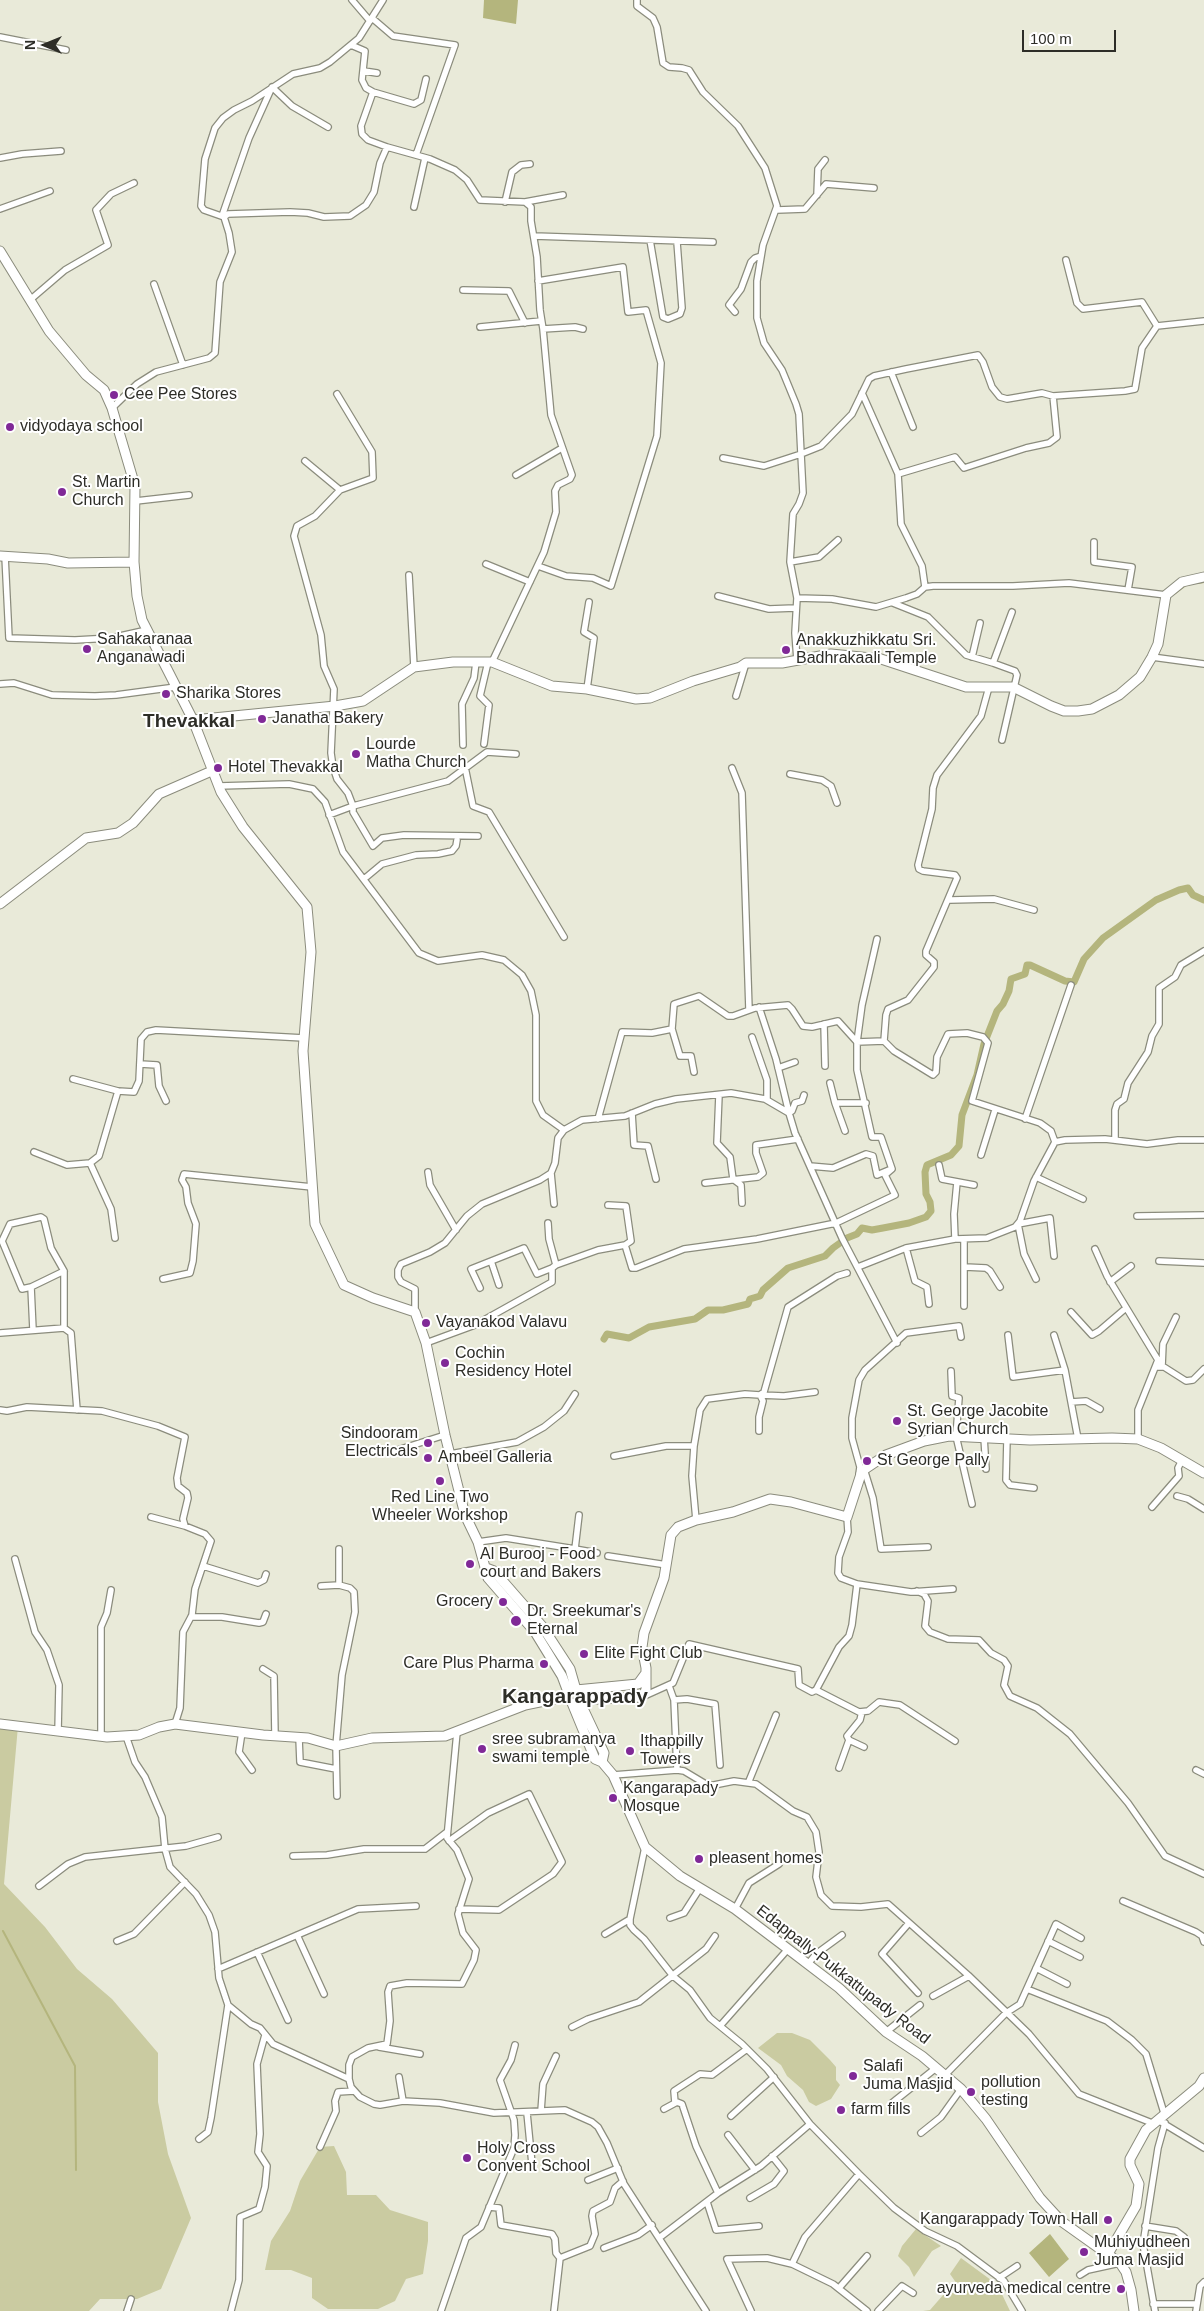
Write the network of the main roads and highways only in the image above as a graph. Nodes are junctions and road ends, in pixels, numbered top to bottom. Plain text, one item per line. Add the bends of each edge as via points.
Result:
1 (0, 251) edge
2 (3, 556) edge
3 (134, 562) junction
4 (1204, 577) edge
5 (193, 720) junction
6 (214, 770) junction
7 (0, 904) edge
8 (1204, 1473) edge
9 (646, 1674) junction
10 (570, 1697) junction
11 (0, 1724) edge
12 (1204, 2078) edge
13 (1108, 2254) junction
14 (1134, 2311) edge

1 - 3 main road via 49,331 86,375 104,390 112,408 135,486
2 - 3 main road via 68,563
3 - 5 main road via 142,620
4 - 5 main road via 1182,582 1166,595 1158,644 1144,671 1126,689 1092,709 1064,711 1013,687 966,687 881,659 831,654 782,663 746,664 650,698 625,698 587,689 552,686 490,662 414,666 363,701
5 - 6 main road
6 - 7 main road via 159,794 134,823 118,833 86,838
6 - 10 main road, Edappally-Pukkattupady Road via 219,786 243,827 307,907 311,952 303,1051 315,1224 344,1285 415,1312 426,1343 464,1514 486,1568 494,1571 542,1626 570,1669
8 - 9 main road via 1161,1448 1138,1439 956,1436 924,1441 886,1455 864,1469 847,1517 791,1502 770,1500 696,1520 678,1527 671,1535 667,1565 644,1633 642,1647
9 - 10 main road via 638,1684
9 - 10 main road via 646,1690 642,1697
10 - 11 main road via 525,1705 437,1737 372,1738 336,1746 299,1738 175,1724 159,1726 139,1735 102,1737
10 - 13 main road, Edappally-Pukkattupady Road via 604,1752 602,1762 613,1775 645,1847 680,1876 788,1948 839,1988 886,2032 961,2089 986,2119 1040,2198 1061,2221
12 - 13 main road via 1159,2120 1130,2159 1139,2184 1136,2206
13 - 14 main road, Edappally-Pukkattupady Road via 1126,2272

